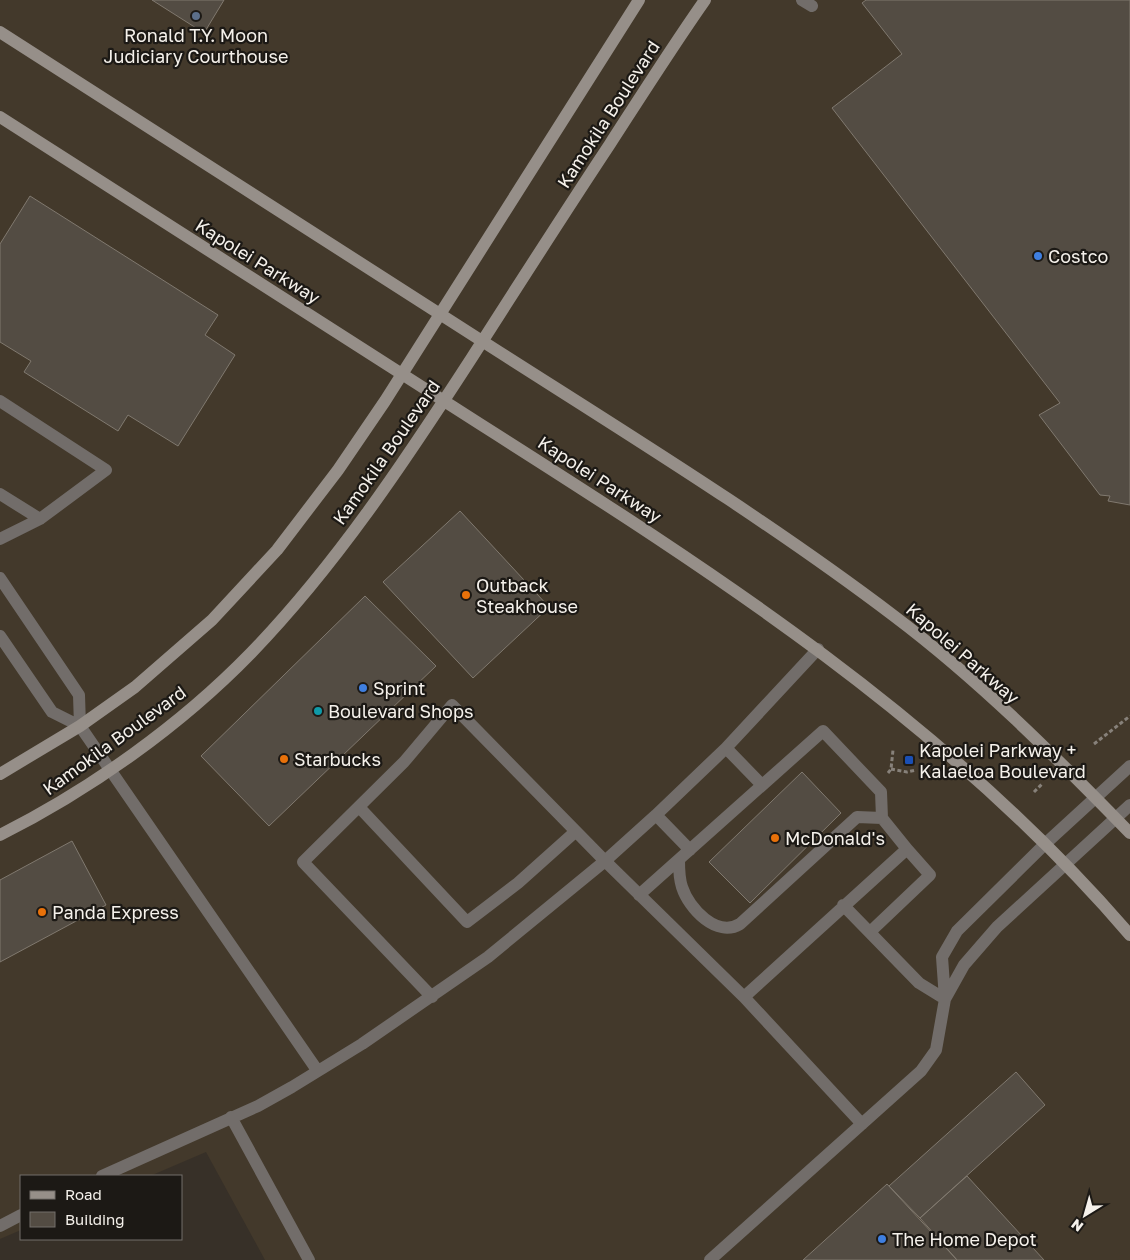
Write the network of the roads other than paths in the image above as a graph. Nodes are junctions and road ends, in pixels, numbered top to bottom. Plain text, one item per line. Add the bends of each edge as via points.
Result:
1 (639, 0) edge
2 (705, 0) edge
3 (0, 32) edge
4 (0, 117) edge
5 (441, 314) junction
6 (482, 341) junction
7 (402, 374) junction
8 (444, 400) junction
9 (0, 401) edge
10 (0, 494) edge
11 (40, 519) junction
12 (0, 539) edge
13 (0, 578) edge
14 (0, 636) edge
15 (818, 649) junction
16 (80, 726) junction
17 (726, 748) junction
18 (1130, 766) edge
19 (110, 769) junction
20 (0, 774) edge
21 (762, 785) junction
22 (1096, 797) junction
23 (1130, 805) edge
24 (359, 806) junction
25 (656, 816) junction
26 (882, 818) junction
27 (1115, 818) junction
28 (575, 832) junction
29 (1130, 833) edge
30 (0, 835) edge
31 (1045, 844) junction
32 (906, 849) junction
33 (690, 850) junction
34 (679, 860) junction
35 (605, 861) junction
36 (1065, 863) junction
37 (639, 895) junction
38 (843, 905) junction
39 (870, 932) junction
40 (1130, 935) edge
41 (432, 997) junction
42 (744, 997) junction
43 (945, 999) junction
44 (317, 1070) junction
45 (232, 1117) junction
46 (862, 1124) junction
47 (104, 1175) edge
48 (20, 1216) edge
49 (0, 1226) edge
50 (310, 1260) edge
51 (710, 1260) edge

1 - 5 main road, Kamokila Boulevard
2 - 6 main road, Kamokila Boulevard
3 - 5 main road, Kapolei Parkway
4 - 7 main road, Kapolei Parkway
5 - 6 main road, Kapolei Parkway
5 - 7 main road, Kamokila Boulevard
6 - 8 main road, Kamokila Boulevard
6 - 22 main road, Kapolei Parkway via 795,543 897,618 969,679
7 - 8 main road, Kapolei Parkway
7 - 16 main road, Kamokila Boulevard via 338,470 264,564 212,620 135,687
8 - 15 main road, Kapolei Parkway via 694,561
8 - 19 main road, Kamokila Boulevard via 353,531 251,653 179,719
9 - 11 lane via 106,470
10 - 11 lane
11 - 12 lane
13 - 16 lane via 78,695
14 - 16 lane via 52,712
15 - 17 lane
15 - 31 main road, Kapolei Parkway via 958,761
16 - 19 lane
16 - 20 main road, Kamokila Boulevard
17 - 21 lane
17 - 25 lane
18 - 22 lane
19 - 30 main road, Kamokila Boulevard via 40,814
19 - 44 lane
21 - 26 lane via 823,732 881,792
21 - 33 lane
22 - 27 main road, Kapolei Parkway
22 - 31 lane
23 - 27 lane
24 - 28 lane via 467,922 518,884
24 - 28 lane via 404,762 452,705
24 - 41 lane via 303,862
25 - 33 lane
25 - 35 lane
26 - 32 lane
26 - 34 lane via 857,816 740,924 730,928 712,924 692,904 682,888
27 - 29 main road, Kapolei Parkway
27 - 36 lane
28 - 35 lane
31 - 36 main road, Kapolei Parkway
31 - 43 lane via 957,931 942,957
32 - 38 lane
32 - 39 lane via 930,876
33 - 34 lane
34 - 37 lane
35 - 37 lane
35 - 41 lane via 488,957
36 - 40 main road, Kapolei Parkway
36 - 43 lane via 997,927 964,965
37 - 42 lane
38 - 39 lane
38 - 42 lane
39 - 43 lane via 919,983
41 - 44 lane
42 - 46 lane
43 - 46 lane via 936,1050 921,1071
44 - 45 lane via 258,1106
45 - 47 lane
45 - 50 lane
46 - 51 lane
48 - 49 lane

